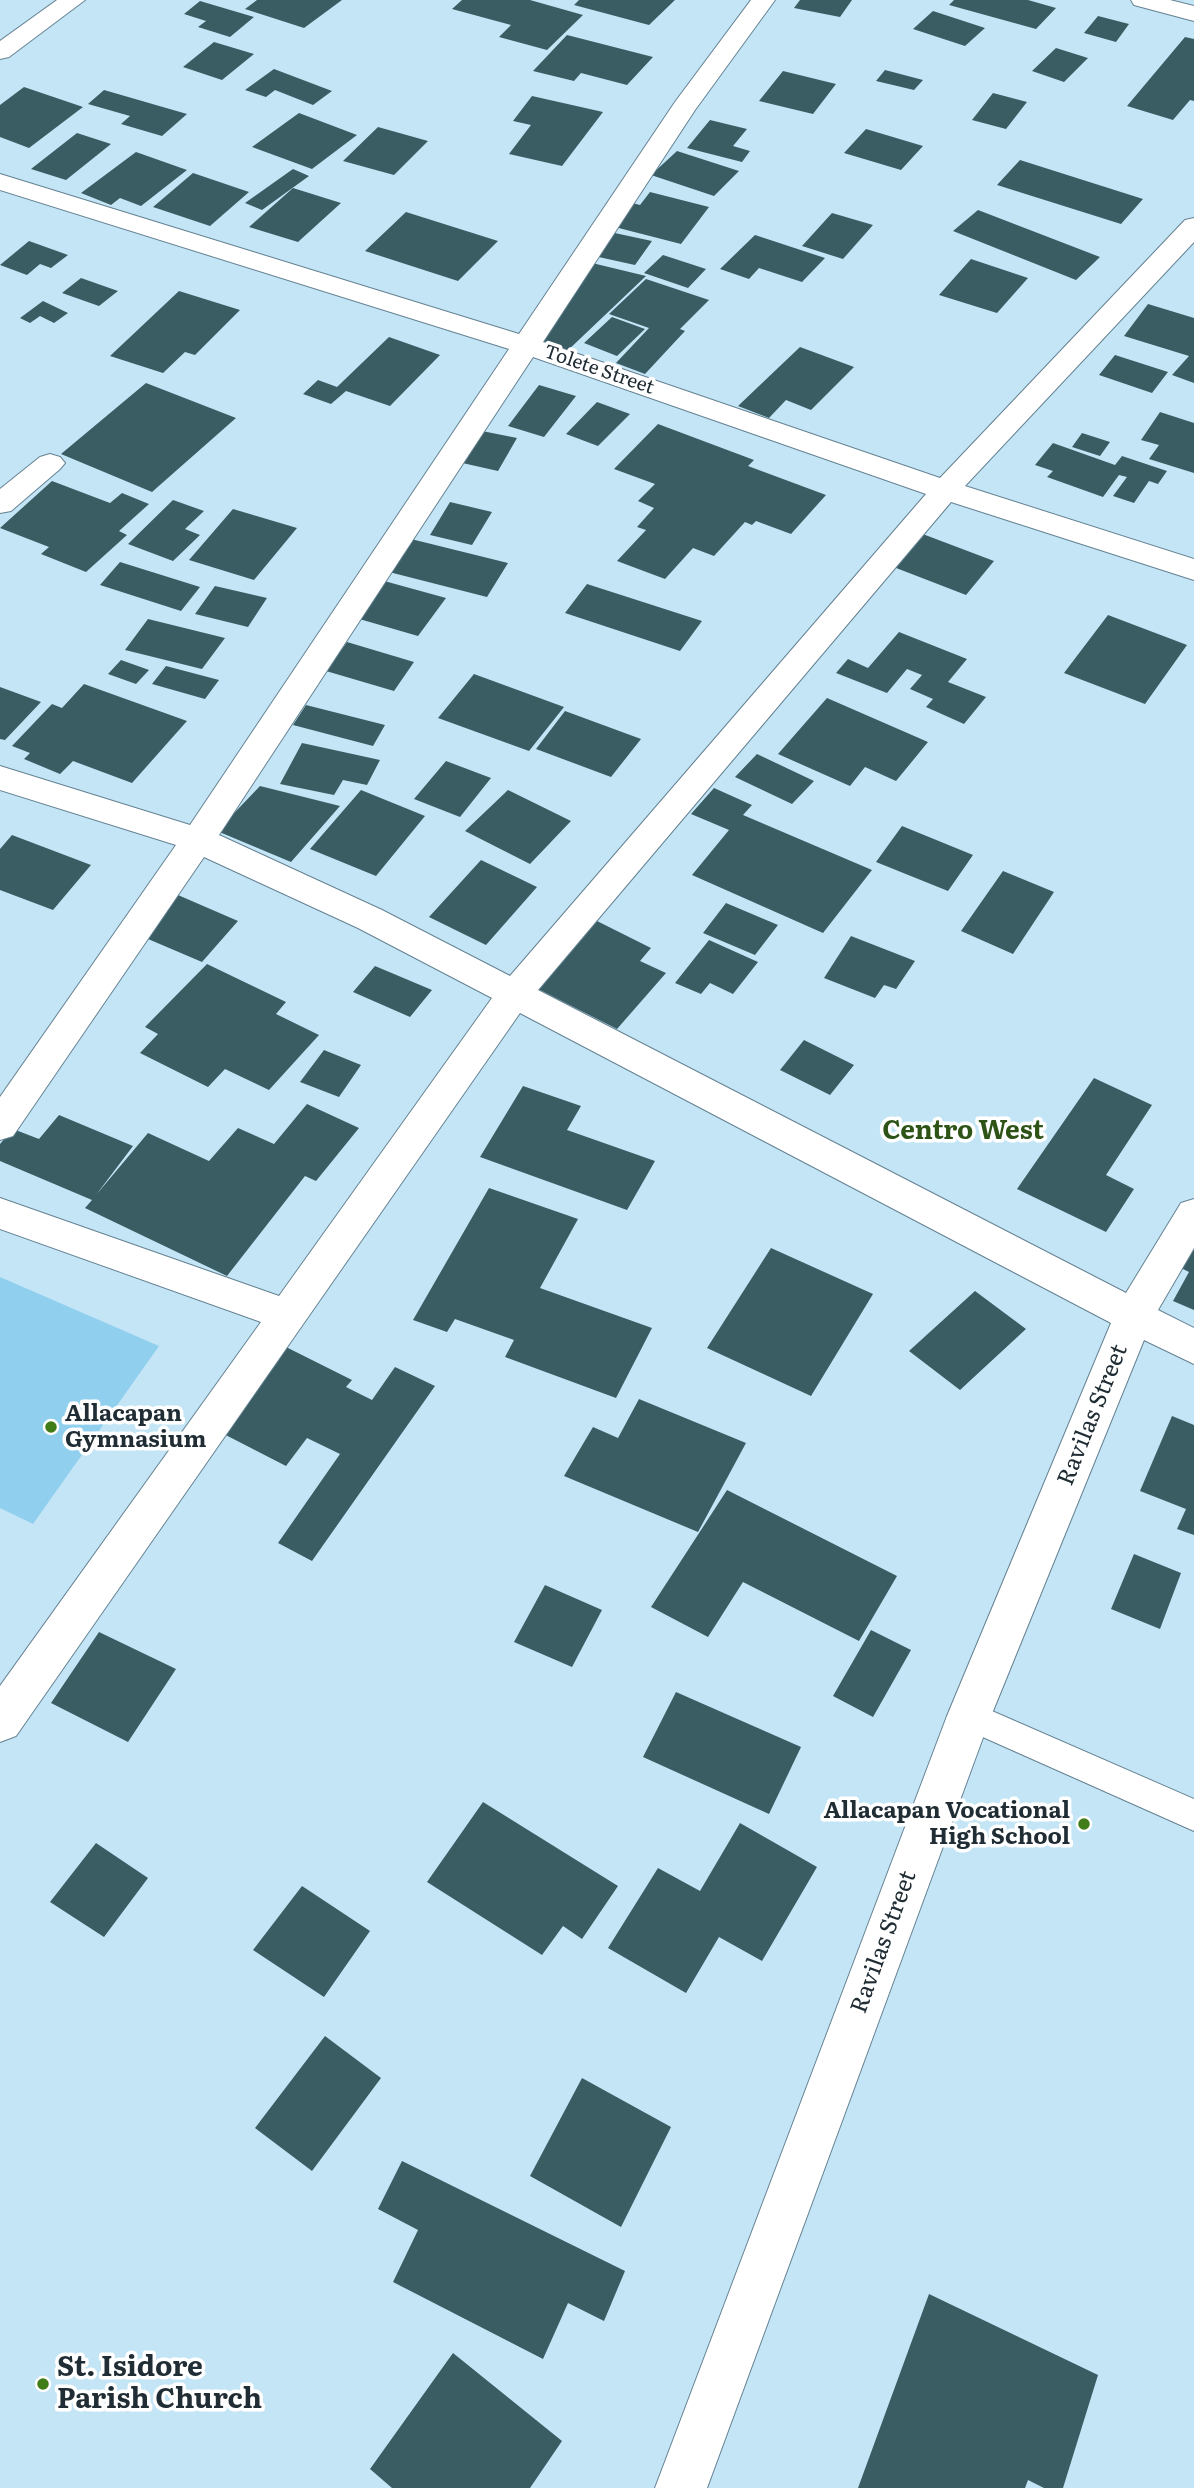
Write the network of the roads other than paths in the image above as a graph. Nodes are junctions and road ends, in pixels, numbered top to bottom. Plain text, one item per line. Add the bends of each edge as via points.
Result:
1 (73, 0) edge
2 (763, 0) edge
3 (1143, 0) edge
4 (1194, 14) edge
5 (0, 51) edge
6 (0, 182) edge
7 (1194, 226) edge
8 (525, 345) junction
9 (50, 463) dead end
10 (945, 489) junction
11 (0, 504) edge
12 (1194, 570) edge
13 (0, 778) edge
14 (198, 840) junction
15 (514, 995) junction
16 (0, 1126) edge
17 (0, 1213) edge
18 (1194, 1213) edge
19 (288, 1315) junction
20 (1133, 1317) junction
21 (1194, 1347) edge
22 (969, 1716) junction
23 (0, 1722) edge
24 (1194, 1815) edge
25 (681, 2488) edge

1 - 5 street
2 - 8 street via 684,107
3 - 4 street
6 - 8 street, Tolete Street
7 - 10 street
8 - 10 street, Tolete Street
8 - 14 street
9 - 11 street
10 - 12 street, Tolete Street
10 - 15 street
13 - 14 street
14 - 15 street via 370,919
14 - 16 street
15 - 19 street
15 - 20 street
17 - 19 street
18 - 20 street, Ravilas Street
19 - 23 street
20 - 21 street
20 - 22 street, Ravilas Street
22 - 24 lane
22 - 25 street, Ravilas Street

